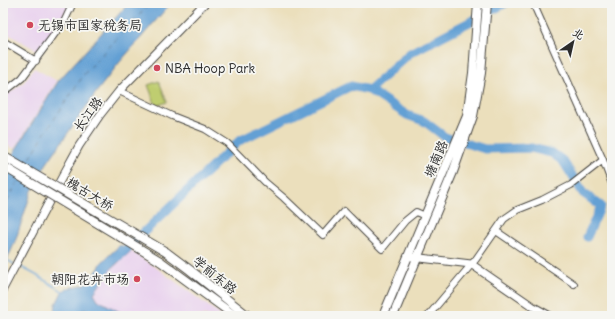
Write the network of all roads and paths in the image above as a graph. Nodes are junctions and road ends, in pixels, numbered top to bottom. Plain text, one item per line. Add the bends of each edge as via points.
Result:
1 (73, 3) edge
2 (205, 3) edge
3 (478, 3) edge
4 (487, 3) edge
5 (533, 4) edge
6 (3, 41) edge
7 (36, 61) junction
8 (119, 91) junction
9 (3, 93) edge
10 (467, 124) junction
11 (3, 156) edge
12 (453, 160) junction
13 (603, 160) junction
14 (3, 166) edge
15 (612, 184) edge
16 (425, 216) junction
17 (496, 231) junction
18 (166, 252) joint
19 (408, 256) junction
20 (418, 258) junction
21 (160, 261) joint
22 (471, 264) junction
23 (574, 284) dead end
24 (3, 289) edge
25 (235, 316) edge
26 (248, 316) edge
27 (383, 316) edge
28 (393, 316) edge
29 (428, 316) edge
30 (550, 316) edge

1 - 7 street via 65,20
2 - 8 street, 长江路
3 - 10 main road, 塘南路
4 - 10 main road, 塘南路 via 481,73 473,116
5 - 13 street
6 - 7 street
7 - 9 street via 22,78
8 - 16 street via 172,116 205,128 227,143 323,235 344,211 382,249 416,212
8 - 24 street, 长江路 via 80,146
10 - 12 main road, 塘南路
11 - 18 main road, 槐古大桥, bridge
12 - 16 main road, 塘南路
12 - 20 main road, 塘南路
13 - 15 street
13 - 17 street via 570,185 504,218
14 - 21 main road, 槐古大桥, bridge
16 - 19 main road, 塘南路
17 - 22 street
17 - 23 street
18 - 26 main road, 学前东路
19 - 20 street
19 - 27 main road, 塘南路
20 - 22 street
20 - 28 main road, 塘南路
21 - 25 main road, 学前东路
22 - 29 street
22 - 30 street

